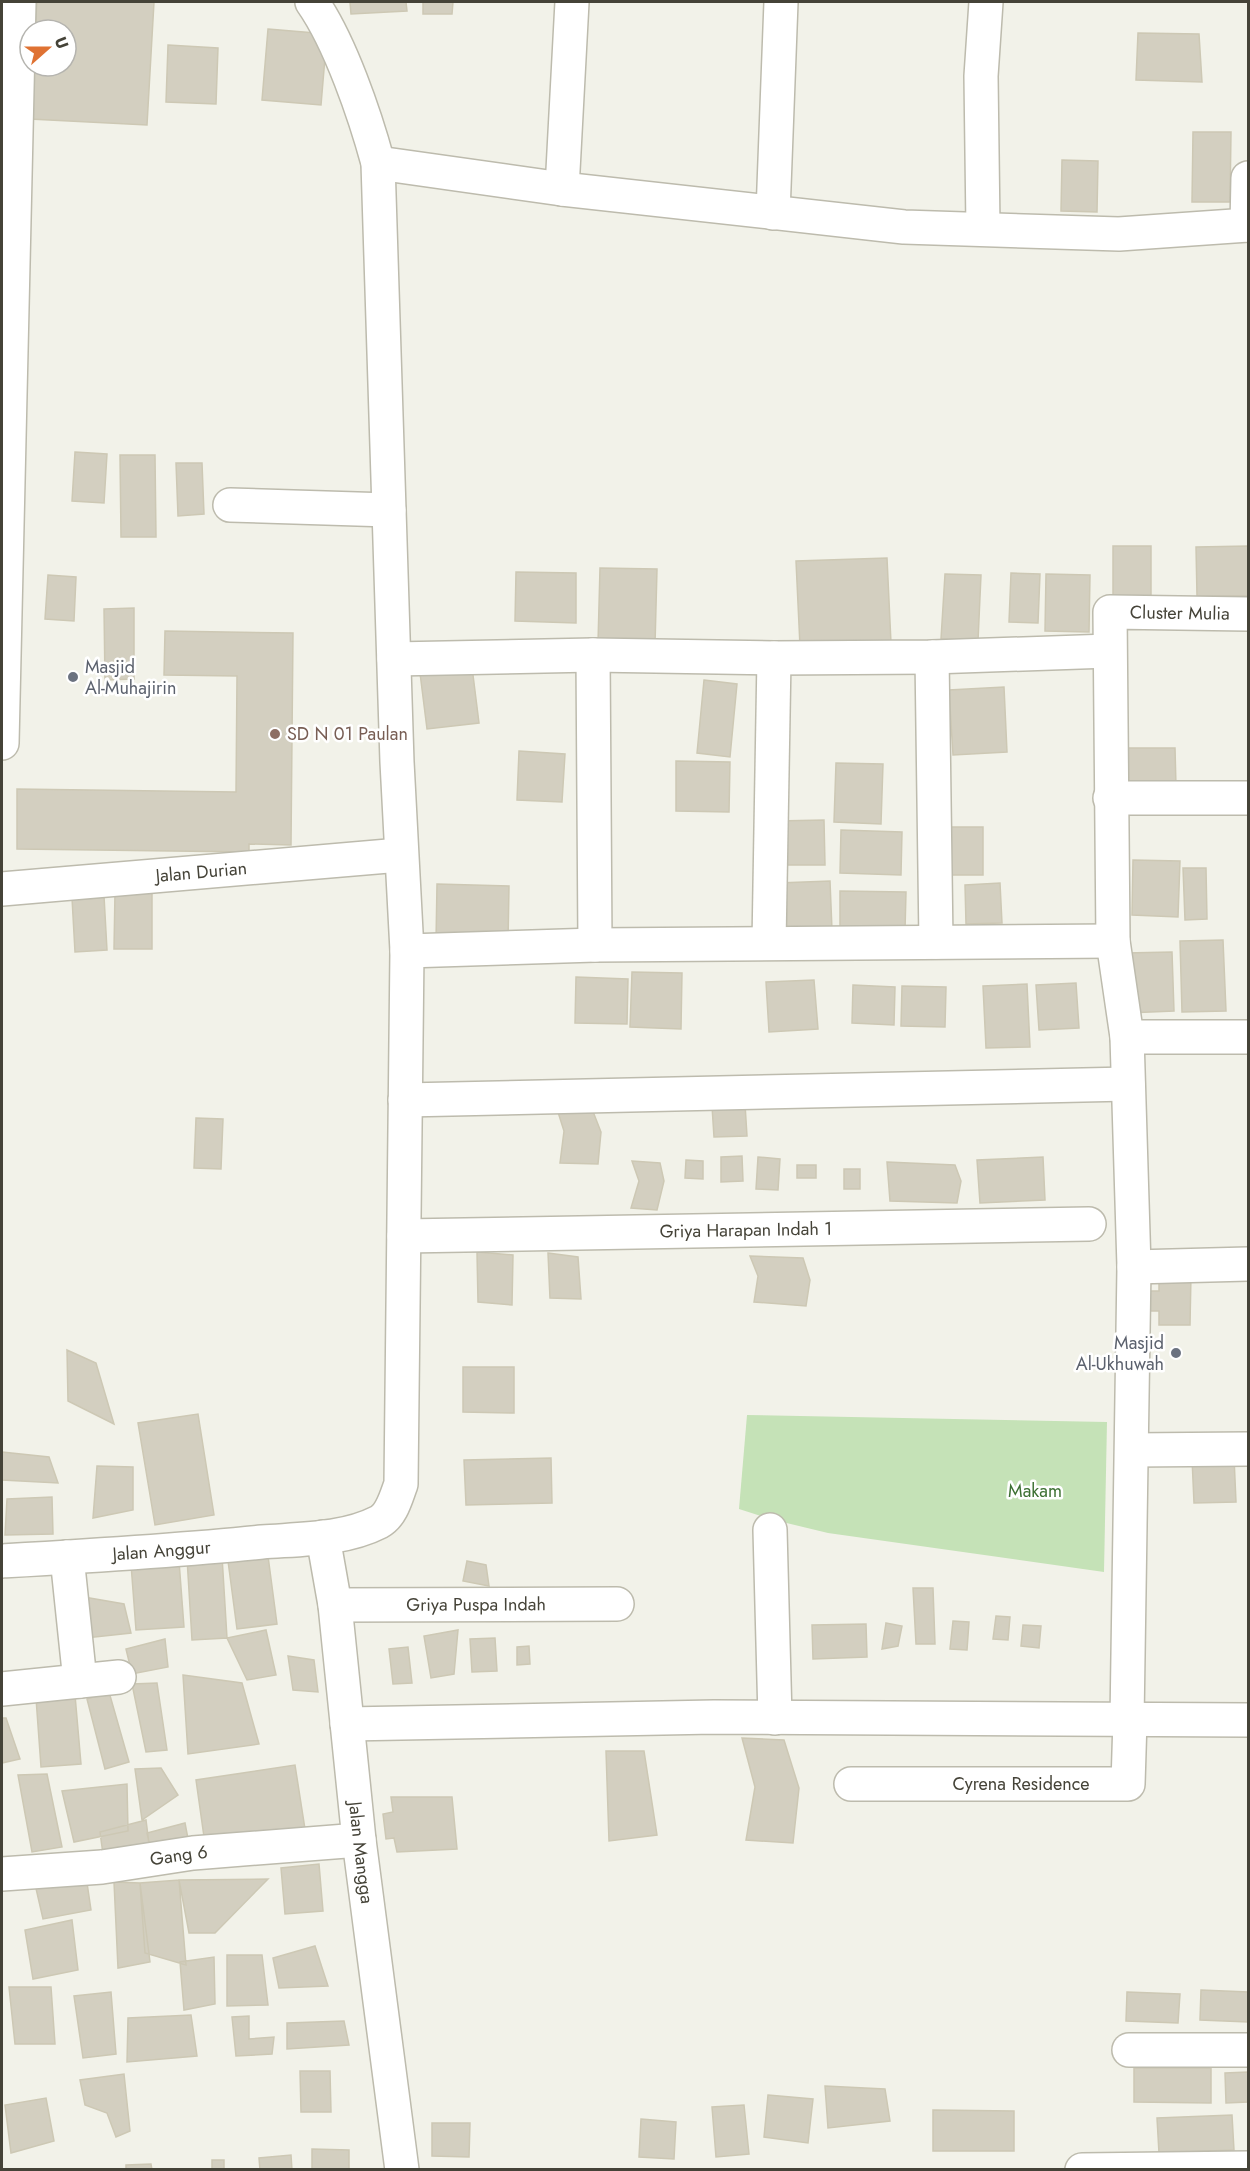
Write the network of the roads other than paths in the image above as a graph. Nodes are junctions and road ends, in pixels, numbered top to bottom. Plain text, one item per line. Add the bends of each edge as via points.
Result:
1 (19, 2) edge
2 (312, 2) edge
3 (572, 2) edge
4 (781, 2) edge
5 (986, 2) edge
6 (378, 163) junction
7 (1248, 178) edge
8 (562, 189) junction
9 (773, 213) junction
10 (1248, 225) edge
11 (983, 228) junction
12 (7, 247) edge
13 (7, 346) edge
14 (230, 505) dead end
15 (390, 510) junction
16 (1248, 614) edge
17 (1109, 651) junction
18 (593, 655) junction
19 (932, 657) junction
20 (394, 658) junction
21 (774, 658) junction
22 (2, 743) edge
23 (1110, 798) junction
24 (1248, 798) edge
25 (400, 855) junction
26 (2, 889) edge
27 (1113, 941) junction
28 (936, 942) junction
29 (769, 943) junction
30 (595, 945) junction
31 (407, 951) junction
32 (1248, 1036) edge
33 (1127, 1037) junction
34 (1128, 1084) junction
35 (405, 1100) junction
36 (1089, 1224) dead end
37 (404, 1236) junction
38 (1248, 1264) edge
39 (1134, 1267) junction
40 (1248, 1449) edge
41 (1132, 1450) junction
42 (770, 1530) dead end
43 (323, 1537) junction
44 (67, 1557) junction
45 (2, 1562) edge
46 (616, 1604) dead end
47 (334, 1605) junction
48 (119, 1677) dead end
49 (80, 1681) junction
50 (2, 1689) edge
51 (775, 1718) junction
52 (1129, 1720) junction
53 (1248, 1720) edge
54 (347, 1724) junction
55 (851, 1784) dead end
56 (359, 1840) junction
57 (2, 1874) edge
58 (1129, 2050) dead end
59 (1248, 2050) edge
60 (1248, 2168) edge
61 (402, 2169) edge
62 (1082, 2169) edge
63 (1121, 2169) edge

1 - 12 street
2 - 6 street, Jalan Anggur via 331,36 367,122
3 - 8 street
4 - 9 street
5 - 11 street via 981,76
6 - 8 street
6 - 15 street, Jalan Anggur
7 - 10 street
8 - 9 street
9 - 11 street via 904,227
10 - 11 street via 1119,234
12 - 13 street
13 - 22 street
14 - 15 street
15 - 20 street, Jalan Anggur
16 - 17 street, Cluster Mulia via 1110,612
17 - 19 street
17 - 23 street
18 - 20 street
18 - 21 street
18 - 30 street
19 - 21 street
19 - 28 street
20 - 25 street, Jalan Anggur
21 - 29 street
23 - 24 street
23 - 27 street
25 - 26 street, Jalan Durian
25 - 31 street, Jalan Anggur
27 - 28 street
27 - 33 street
28 - 29 street
29 - 30 street
30 - 31 street
31 - 35 street, Jalan Anggur
32 - 33 street
33 - 34 street
34 - 35 street
34 - 39 street
35 - 37 street, Jalan Anggur
36 - 37 street, Griya Harapan Indah 1
37 - 43 street, Jalan Anggur via 401,1484 393,1507 381,1521
38 - 39 street
39 - 41 street
40 - 41 street
41 - 52 street
42 - 51 street
43 - 44 street, Jalan Anggur
43 - 47 street, Jalan Mangga
44 - 45 street, Jalan Anggur
44 - 49 street
46 - 47 street, Griya Puspa Indah
47 - 54 street, Jalan Mangga
48 - 49 street
49 - 50 street
51 - 52 street
51 - 54 street
52 - 53 street
52 - 55 street, Cyrena Residence via 1128,1784
54 - 56 street, Jalan Mangga
56 - 57 street, Gang 6
56 - 61 street, Jalan Mangga
58 - 59 street
60 - 63 street
62 - 63 street

